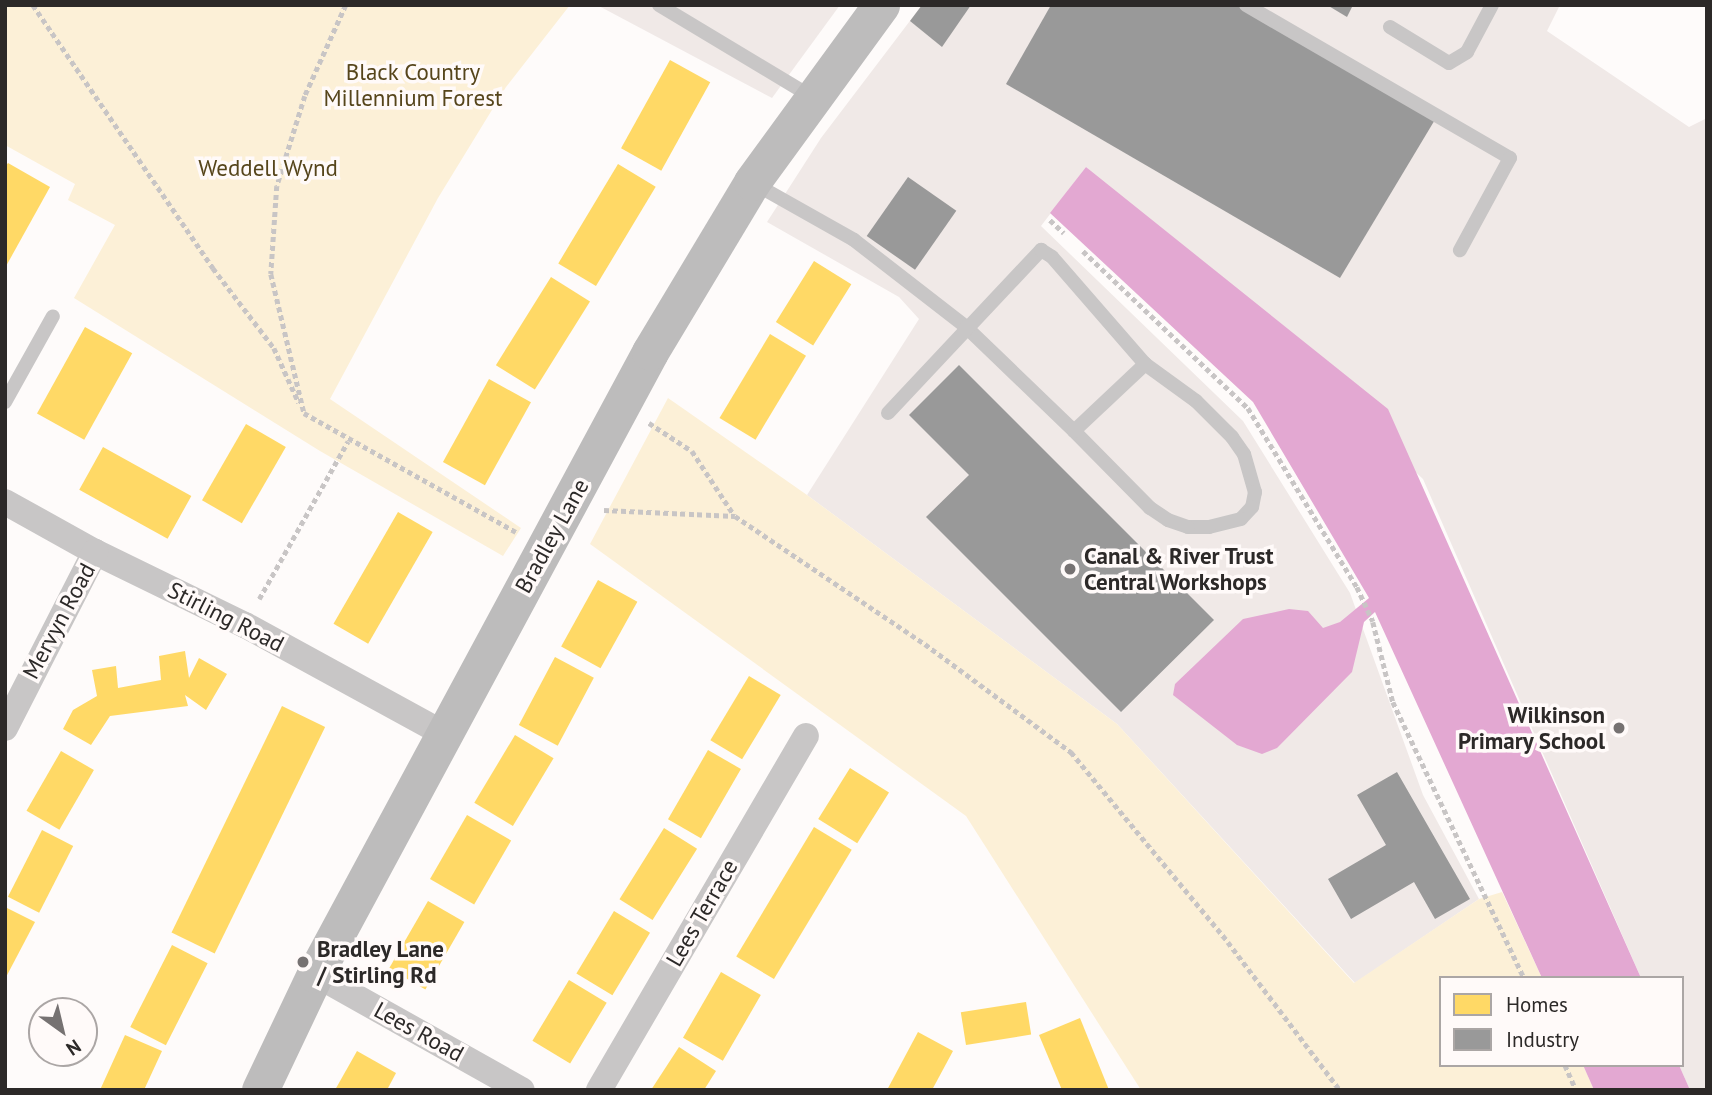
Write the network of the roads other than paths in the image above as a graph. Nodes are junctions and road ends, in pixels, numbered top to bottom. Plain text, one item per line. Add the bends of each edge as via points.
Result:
1 (659, 5) edge
2 (881, 5) edge
3 (1246, 5) edge
4 (1492, 5) edge
5 (1390, 27) dead end
6 (813, 98) junction
7 (752, 182) junction
8 (1460, 250) dead end
9 (53, 316) dead end
10 (966, 327) junction
11 (1145, 364) junction
12 (5, 402) edge
13 (888, 413) dead end
14 (1074, 431) junction
15 (5, 502) edge
16 (95, 552) junction
17 (5, 728) edge
18 (446, 735) junction
19 (806, 736) dead end
20 (315, 974) junction
21 (260, 1090) edge
22 (522, 1090) edge
23 (599, 1090) edge

1 - 6 lane
2 - 6 street, Bradley Lane
3 - 8 lane via 1510,158
4 - 5 lane via 1467,52 1449,63
6 - 7 street, Bradley Lane
7 - 10 lane via 854,240
7 - 18 street, Bradley Lane via 544,547
9 - 12 lane
10 - 11 lane via 1041,250
10 - 13 lane
10 - 14 lane
11 - 14 lane
11 - 14 lane via 1218,420 1244,454 1255,492 1252,507 1241,519 1209,527 1188,527 1168,520 1150,508
15 - 16 street, Stirling Road
16 - 17 street, Mervyn Road
16 - 18 street, Stirling Road via 245,625
18 - 20 street, Bradley Lane
19 - 23 street, Lees Terrace
20 - 21 street, Bradley Lane
20 - 22 street, Lees Road

